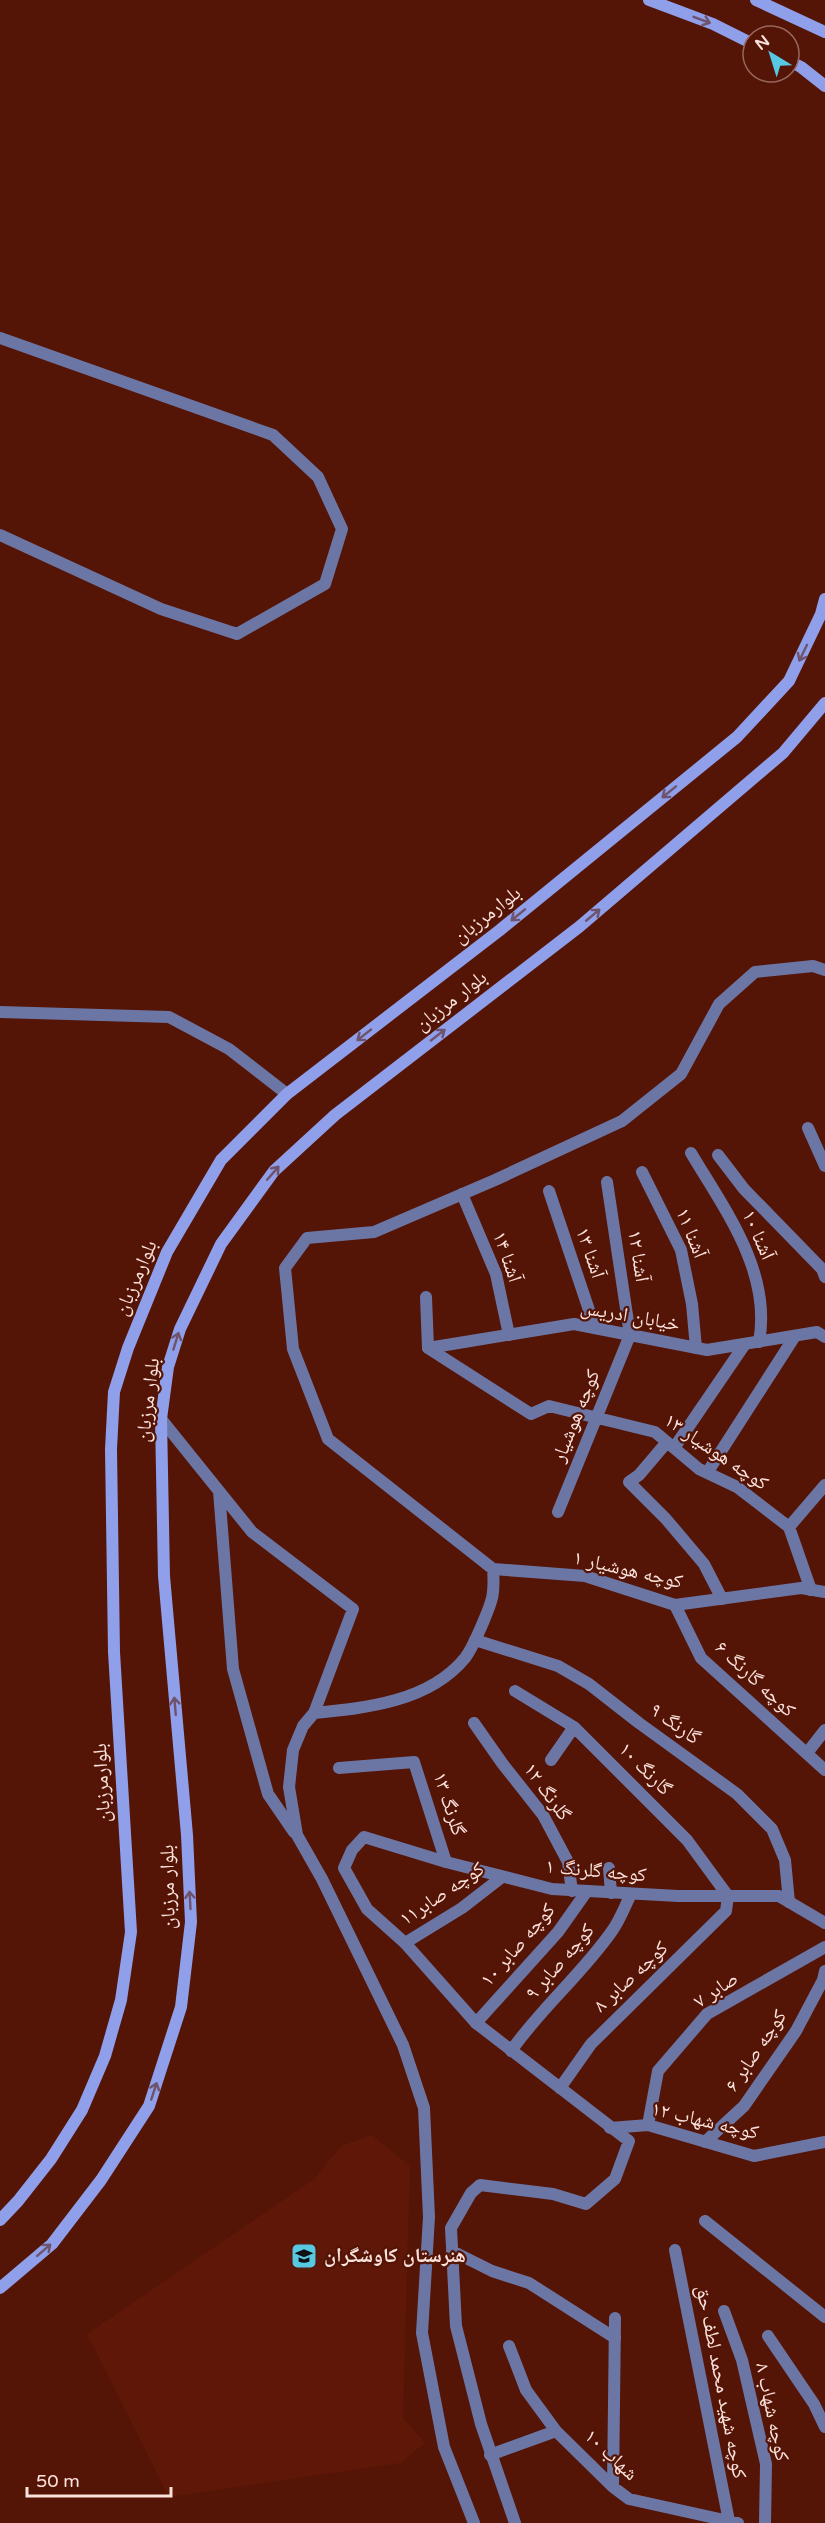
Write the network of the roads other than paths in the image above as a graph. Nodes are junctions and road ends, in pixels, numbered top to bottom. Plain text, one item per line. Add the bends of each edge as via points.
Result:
1 (649, 0) edge
2 (756, 0) edge
3 (825, 32) edge
4 (741, 38) edge
5 (801, 67) edge
6 (825, 86) edge
7 (0, 338) edge
8 (0, 535) edge
9 (825, 599) edge
10 (825, 703) edge
11 (825, 970) edge
12 (0, 1012) edge
13 (287, 1094) junction
14 (808, 1128) dead end
15 (691, 1153) dead end
16 (718, 1155) dead end
17 (825, 1166) edge
18 (642, 1172) dead end
19 (607, 1182) dead end
20 (549, 1191) dead end
21 (462, 1194) junction
22 (825, 1278) edge
23 (426, 1297) dead end
24 (595, 1328) junction
25 (509, 1335) junction
26 (630, 1335) junction
27 (795, 1336) junction
28 (825, 1337) edge
29 (759, 1342) junction
30 (746, 1344) junction
31 (428, 1348) junction
32 (696, 1348) junction
33 (597, 1417) junction
34 (161, 1419) junction
35 (670, 1445) junction
36 (707, 1473) junction
37 (824, 1488) edge
38 (219, 1490) junction
39 (558, 1512) dead end
40 (789, 1527) junction
41 (493, 1569) junction
42 (811, 1590) junction
43 (825, 1592) edge
44 (723, 1599) junction
45 (675, 1605) junction
46 (476, 1640) junction
47 (515, 1690) dead end
48 (314, 1713) junction
49 (474, 1723) dead end
50 (574, 1727) junction
51 (825, 1730) edge
52 (807, 1754) junction
53 (551, 1760) dead end
54 (339, 1768) dead end
55 (825, 1770) edge
56 (297, 1835) junction
57 (447, 1862) junction
58 (609, 1869) dead end
59 (502, 1877) junction
60 (572, 1891) junction
61 (587, 1891) junction
62 (611, 1893) junction
63 (631, 1894) junction
64 (728, 1896) junction
65 (789, 1902) junction
66 (825, 1923) edge
67 (405, 1943) junction
68 (825, 1947) edge
69 (825, 1971) edge
70 (476, 2023) junction
71 (511, 2051) junction
72 (560, 2088) junction
73 (648, 2126) junction
74 (610, 2128) junction
75 (705, 2142) junction
76 (825, 2142) edge
77 (0, 2220) edge
78 (705, 2221) dead end
79 (675, 2250) dead end
80 (452, 2251) junction
81 (0, 2288) edge
82 (724, 2311) dead end
83 (825, 2317) edge
84 (615, 2318) dead end
85 (768, 2336) dead end
86 (615, 2338) junction
87 (509, 2346) dead end
88 (825, 2427) edge
89 (556, 2431) junction
90 (490, 2455) junction
91 (613, 2487) junction
92 (734, 2522) edge
93 (474, 2523) edge
94 (515, 2523) edge
95 (765, 2523) edge

1 -> 4 main road
2 - 3 main road
5 - 6 main road
7 - 8 street via 273,435 318,477 342,529 325,584 237,634 161,609
9 -> 13 main road, بلوارمرزبان via 789,681 737,737 501,930
34 -> 10 main road, بلوار مرزبان via 168,1367 180,1329 221,1244 274,1171 335,1115 579,927 783,753
11 - 21 street via 813,966 755,972 719,1004 681,1074 622,1121
12 - 13 street via 169,1017 229,1049
13 - 77 main road, بلوارمرزبان via 221,1160 167,1252 114,1392 114,1652 131,1932 122,2000 105,2056 82,2110 51,2159
14 - 17 street
15 - 29 street, آشنا ۱۰ via 740,1235 755,1275 763,1320
16 - 22 street, آشنا ۱۰ via 744,1189 822,1269
18 - 32 street, آشنا ۱۱ via 681,1250
19 - 26 street, آشنا ۱۲
20 - 24 street, آشنا ۱۳
21 - 25 street, آشنا ۱۴ via 496,1274
21 - 41 street via 374,1232 307,1238 285,1268 293,1349 328,1439
23 - 31 street
24 - 25 street, خیابان ادریس via 574,1324
24 - 26 street, خیابان ادریس
25 - 31 street, خیابان ادریس
26 - 32 street, خیابان ادریس
26 - 33 street, کوچه هوشیار
27 - 28 street, خیابان ادریس via 817,1332
27 - 29 street, خیابان ادریس
27 - 36 street
29 - 30 street, خیابان ادریس
30 - 32 street, خیابان ادریس
30 - 35 street
31 - 33 street, کوچه هوشیار ۱۳ via 531,1414 549,1406
33 - 35 street, کوچه هوشیار ۱۳ via 655,1432
33 - 39 street, کوچه هوشیار
34 - 38 street
81 -> 34 main road, بلوار مرزبان via 52,2244 101,2180 149,2106 181,2007 191,1922 164,1576
35 - 36 street, کوچه هوشیار ۱۳
35 - 44 street via 629,1482 704,1564
36 - 40 street, کوچه هوشیار ۱۳ via 737,1487
37 - 40 street
38 - 48 street via 252,1532 353,1609
38 - 56 street via 233,1669 268,1794
40 - 42 street
41 - 45 street, کوچه هوشیار ۱ via 585,1576
41 - 46 street via 495,1594
42 - 43 street, کوچه هوشیار ۱
42 - 44 street, کوچه هوشیار ۱ via 801,1588
44 - 45 street, کوچه هوشیار ۱
45 - 52 street, کوچه گارنگ ۶ via 701,1658
46 - 48 street via 464,1658 434,1686 370,1708
46 - 65 street, گارنگ ۹ via 558,1666 589,1684 737,1794 772,1829 785,1860
47 - 50 street, گارنگ ۱۰
48 - 56 street via 303,1726 293,1750 289,1787
49 - 60 street, گلرنگ ۱۲ via 543,1815 568,1862
50 - 53 street
50 - 64 street, گارنگ ۱۰ via 687,1840
51 - 52 street
52 - 55 street, کوچه گارنگ ۶
54 - 57 street, گلرنگ ۱۳ via 414,1762
56 - 93 street via 403,2045 424,2108 429,2217 422,2333 444,2447
57 - 59 street, کوچه گلرنگ ۱
57 - 67 street, کوچه گلرنگ ۱ via 364,1838 352,1850 344,1868 367,1909
58 - 62 street
59 - 60 street, کوچه گلرنگ ۱
59 - 67 street, کوچه صابر۱۱ via 462,1908
60 - 61 street, کوچه گلرنگ ۱
61 - 62 street, کوچه گلرنگ ۱
61 - 70 street, کوچه صابر ۱۰ via 558,1932
62 - 63 street, کوچه گلرنگ ۱
63 - 64 street, کوچه گلرنگ ۱
63 - 71 street, کوچه صابر ۹ via 614,1929
64 - 65 street, کوچه گلرنگ ۱ via 779,1896
64 - 72 street, کوچه صابر ۸ via 726,1911 591,2044
65 - 66 street, کوچه گلرنگ ۱
67 - 70 street
68 - 73 street, صابر ۷ via 707,2014 658,2071
69 - 75 street, کوچه صابر ۶ via 780,2055 744,2106
70 - 71 street
71 - 72 street
72 - 74 street
73 - 74 street, کوچه شهاب ۱۲
73 - 75 street, کوچه شهاب ۱۲
74 - 80 street via 629,2141 615,2179 586,2204 553,2194 480,2185 451,2228
75 - 76 street, کوچه شهاب ۱۲ via 754,2156
78 - 83 street
79 - 92 street, کوچه شهید محمد لطف حق
80 - 86 street via 492,2271 529,2283
80 - 90 street via 456,2326
82 - 95 street, کوچه شهاب ۸ via 742,2360 766,2464
84 - 86 street
85 - 88 street
86 - 91 street
87 - 89 street, شهاب ۱۰ via 526,2390
89 - 90 street
89 - 91 street, شهاب ۱۰
90 - 94 street
91 - 92 street, شهاب ۱۰ via 629,2499

